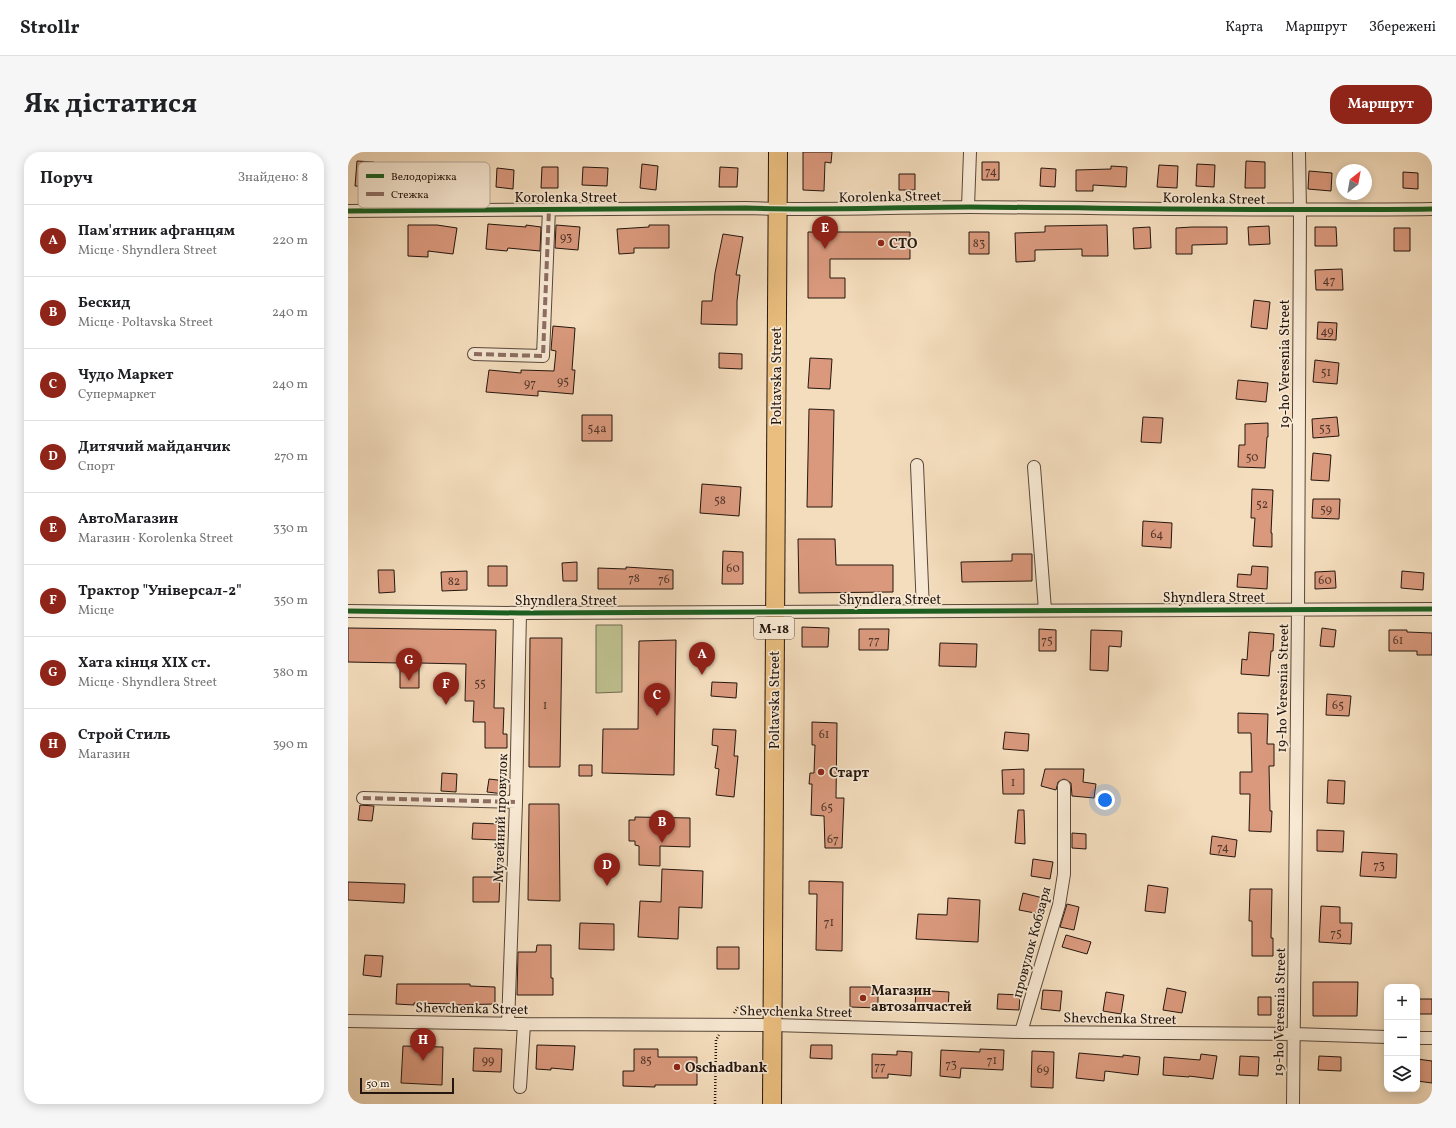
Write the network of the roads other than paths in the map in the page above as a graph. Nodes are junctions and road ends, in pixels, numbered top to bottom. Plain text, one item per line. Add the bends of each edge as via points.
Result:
1 (778, 152) edge
2 (970, 152) edge
3 (1299, 152) edge
4 (968, 207) junction
5 (549, 209) junction
6 (778, 209) junction
7 (1432, 210) edge
8 (348, 211) edge
9 (1300, 211) junction
10 (474, 354) dead end
11 (918, 465) dead end
12 (1034, 467) dead end
13 (1298, 609) junction
14 (1432, 609) edge
15 (923, 610) junction
16 (1045, 610) junction
17 (348, 611) edge
18 (774, 611) junction
19 (520, 613) junction
20 (1064, 786) dead end
21 (363, 798) dead end
22 (516, 802) junction
23 (348, 1021) edge
24 (508, 1024) junction
25 (524, 1024) junction
26 (773, 1024) junction
27 (1021, 1032) junction
28 (1294, 1034) junction
29 (1384, 1037) edge
30 (1420, 1038) edge
31 (1432, 1038) edge
32 (520, 1087) dead end
33 (772, 1104) edge
34 (1293, 1104) edge

1 - 6 highway, Poltavska Street / М-18
2 - 4 street
3 - 9 street, 19-ho Veresnia Street
4 - 6 street, Korolenka Street
4 - 9 street, Korolenka Street
5 - 6 street, Korolenka Street
5 - 8 street, Korolenka Street
5 - 10 street via 543,356
6 - 18 highway, Poltavska Street / М-18
7 - 9 street, Korolenka Street
9 - 13 street, 19-ho Veresnia Street
11 - 15 street
12 - 16 street
13 - 14 street, Shyndlera Street
13 - 16 street, Shyndlera Street
13 - 28 street, 19-ho Veresnia Street
15 - 16 street, Shyndlera Street
15 - 18 street, Shyndlera Street
17 - 19 street, Shyndlera Street
18 - 19 street, Shyndlera Street
18 - 26 highway, Poltavska Street / М-18
19 - 22 street, Музейний провулок
20 - 27 street, провулок Кобзаря via 1064,874 1060,897
21 - 22 street
22 - 24 street, Музейний провулок
23 - 24 street, Shevchenka Street
24 - 25 street, Shevchenka Street
25 - 26 street, Shevchenka Street
25 - 32 street
26 - 27 street, Shevchenka Street
26 - 33 highway, Poltavska Street / М-18
27 - 28 street, Shevchenka Street
28 - 29 street, Shevchenka Street
28 - 34 street, 19-ho Veresnia Street
30 - 31 street

